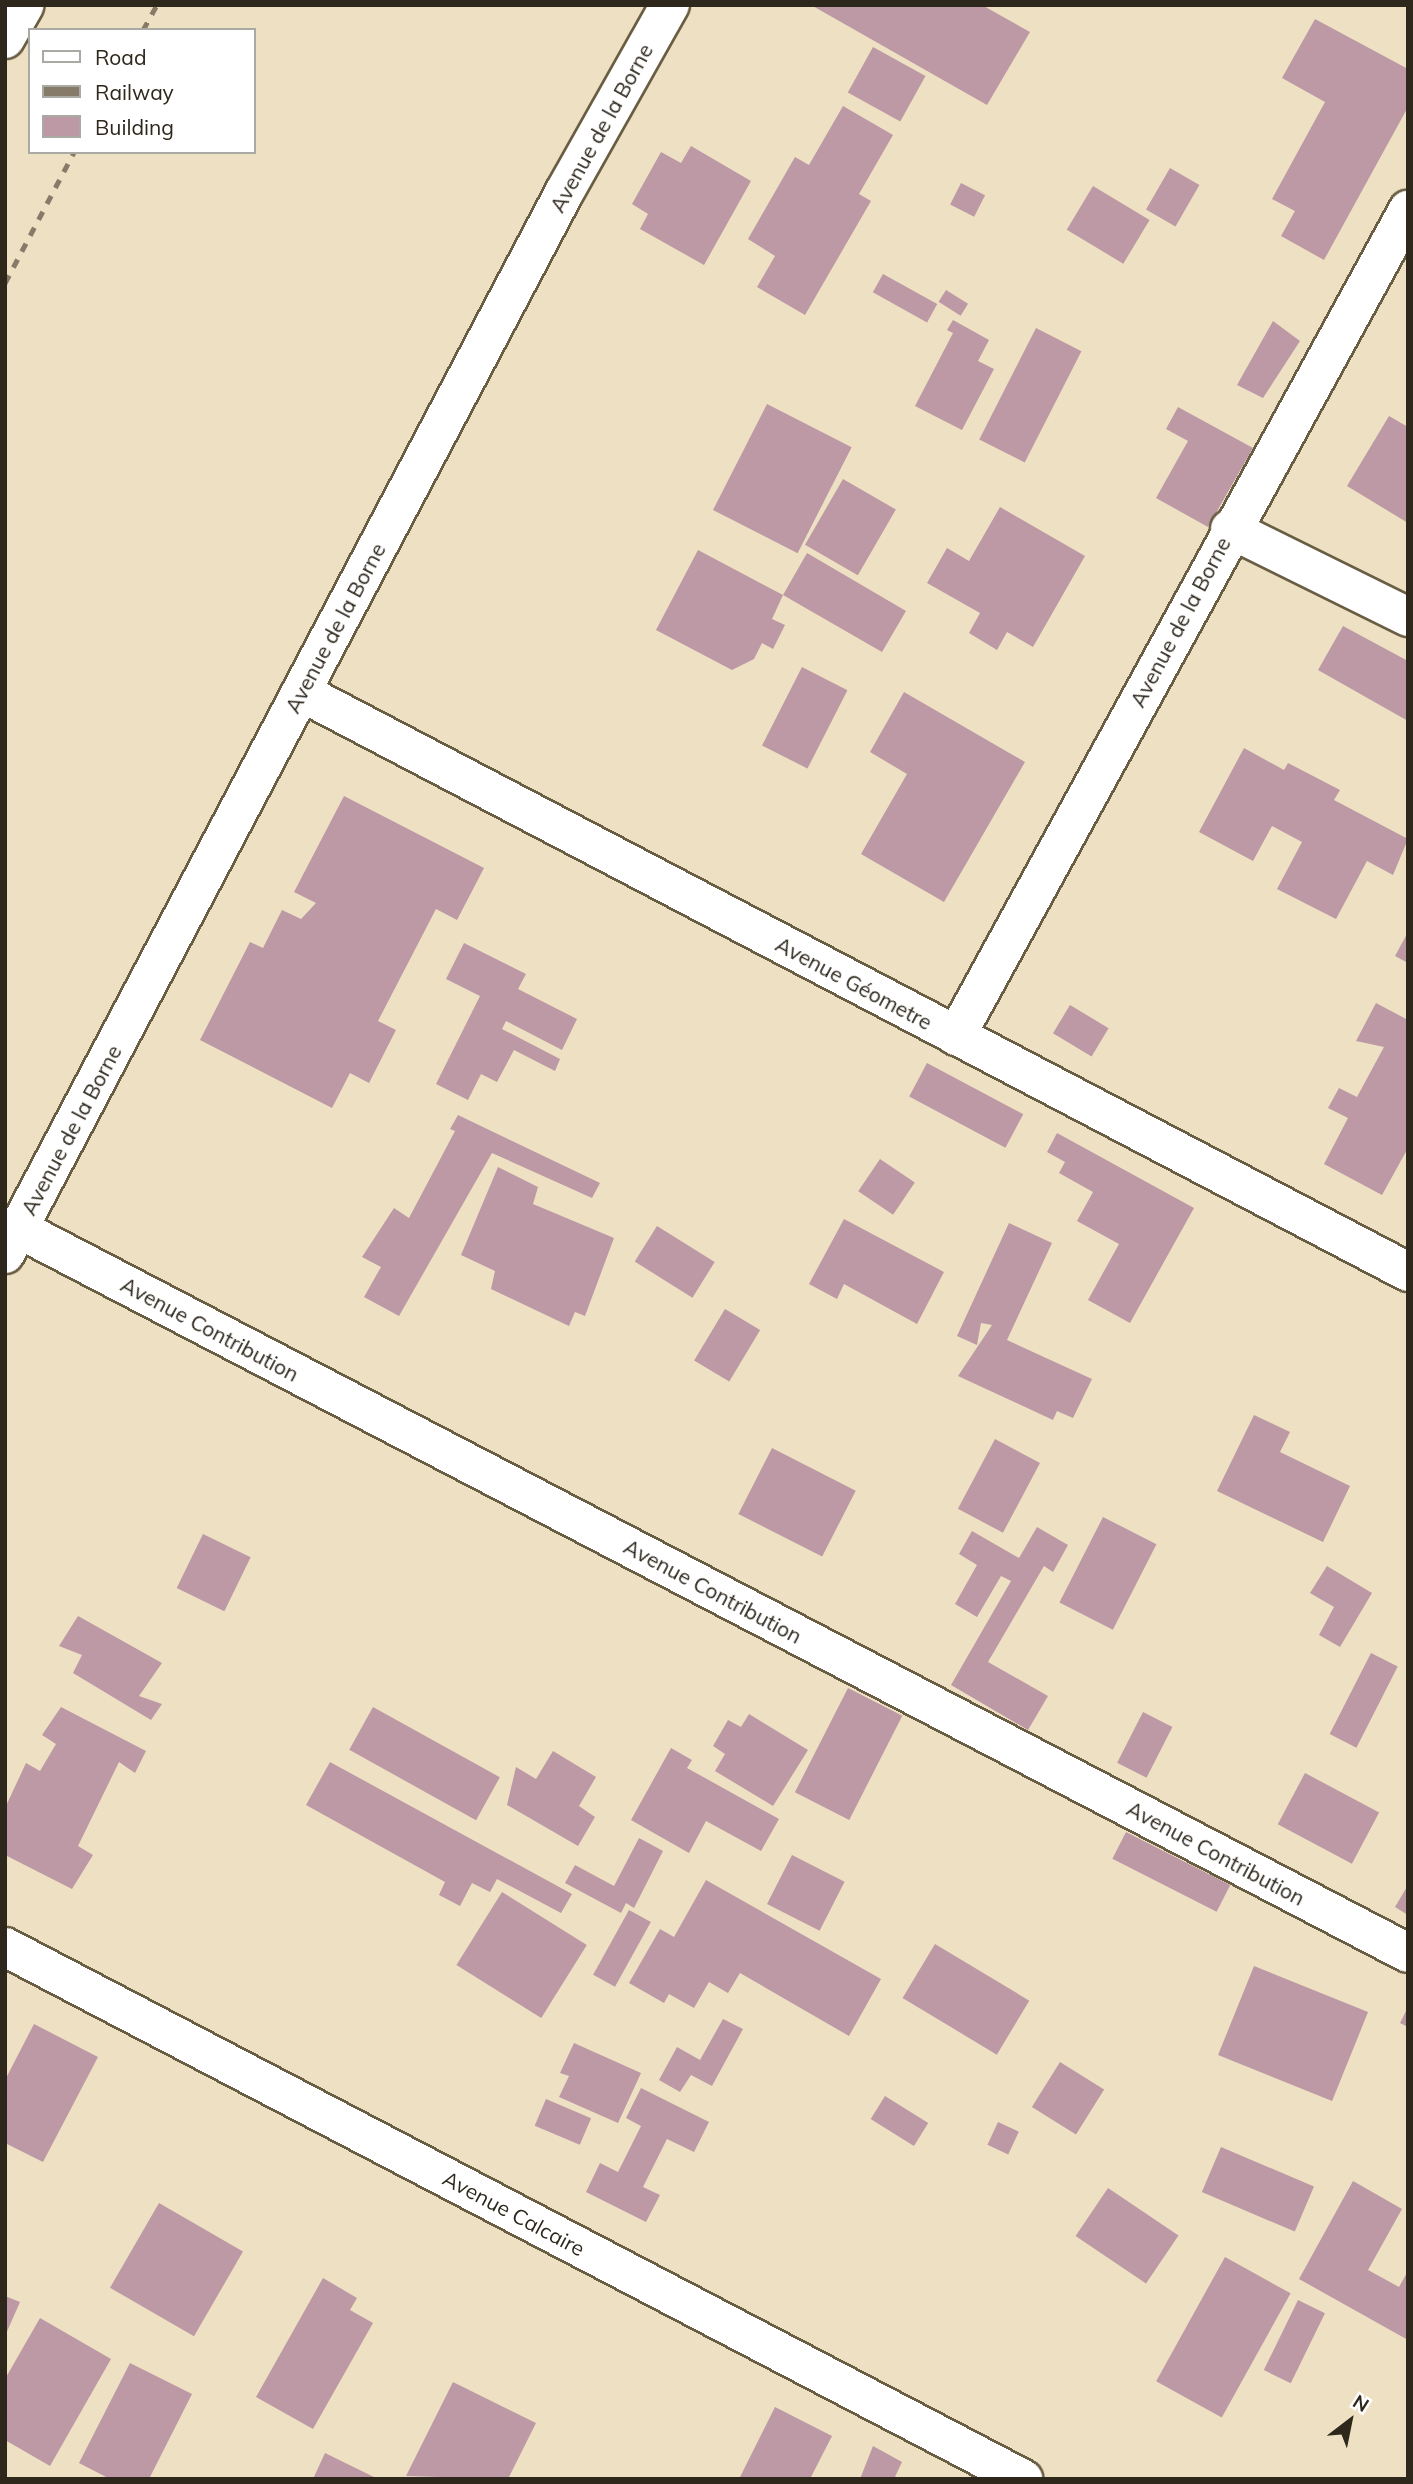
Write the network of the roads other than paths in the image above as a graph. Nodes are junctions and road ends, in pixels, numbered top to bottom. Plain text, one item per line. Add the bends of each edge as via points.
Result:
1 (25, 5) edge
2 (670, 5) edge
3 (5, 38) edge
4 (1408, 210) edge
5 (1230, 529) junction
6 (1408, 617) edge
7 (301, 692) junction
8 (956, 1036) junction
9 (12, 1242) edge
10 (1408, 1272) edge
11 (5, 1947) edge
12 (1408, 1953) edge
13 (1023, 2479) edge

1 - 3 street
2 - 7 street, Avenue de la Borne via 565,191
4 - 5 street, Avenue de la Borne
5 - 6 street
5 - 8 street, Avenue de la Borne
7 - 8 street, Avenue Géometre
7 - 9 street, Avenue de la Borne
8 - 10 street, Avenue Géometre
9 - 12 street, Avenue Contribution
11 - 13 street, Avenue Calcaire

